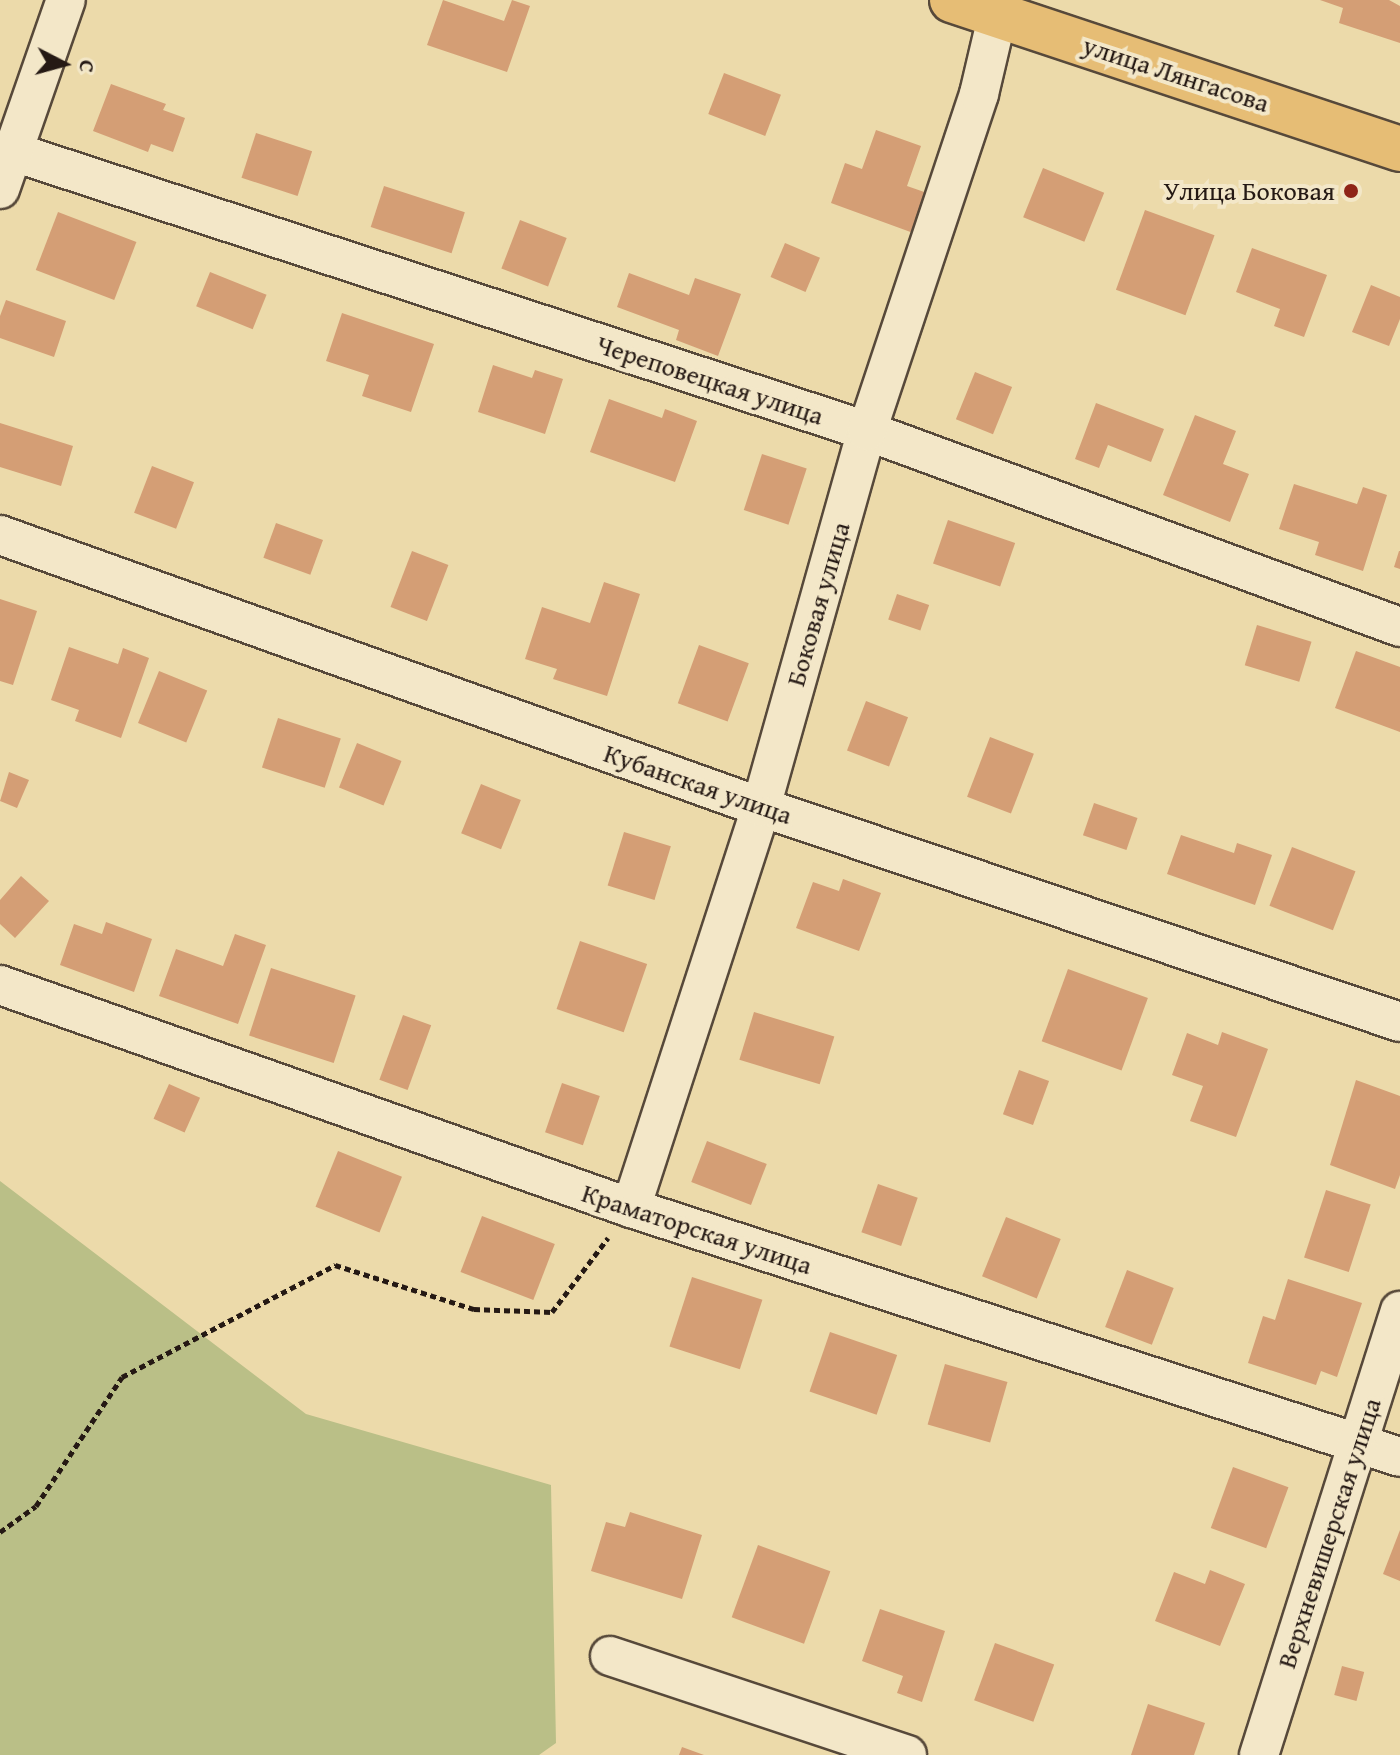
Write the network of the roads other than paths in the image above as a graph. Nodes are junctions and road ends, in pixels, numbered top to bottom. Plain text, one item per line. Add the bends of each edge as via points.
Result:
1 (66, 0) edge
2 (952, 0) edge
3 (999, 7) edge
4 (1400, 149) edge
5 (14, 152) junction
6 (0, 189) edge
7 (867, 431) junction
8 (0, 535) edge
9 (1400, 627) edge
10 (761, 807) junction
11 (0, 985) edge
12 (1400, 1022) edge
13 (631, 1208) junction
14 (1400, 1311) edge
15 (1357, 1442) junction
16 (1400, 1457) edge
17 (610, 1656) dead end
18 (907, 1755) edge
19 (1259, 1755) edge

1 - 5 street
2 - 3 main road, улица Лянгасова
3 - 4 main road, улица Лянгасова
3 - 7 street, Боковая улица via 979,94
5 - 6 street
5 - 7 street, Череповецкая улица
7 - 9 street, Череповецкая улица
7 - 10 street, Боковая улица
8 - 10 street, Кубанская улица
10 - 12 street, Кубанская улица
10 - 13 street, Боковая улица
11 - 13 street, Краматорская улица
13 - 15 street, Краматорская улица
14 - 15 street, Верхневишерская улица
15 - 16 street, Краматорская улица
15 - 19 street, Верхневишерская улица
17 - 18 street

